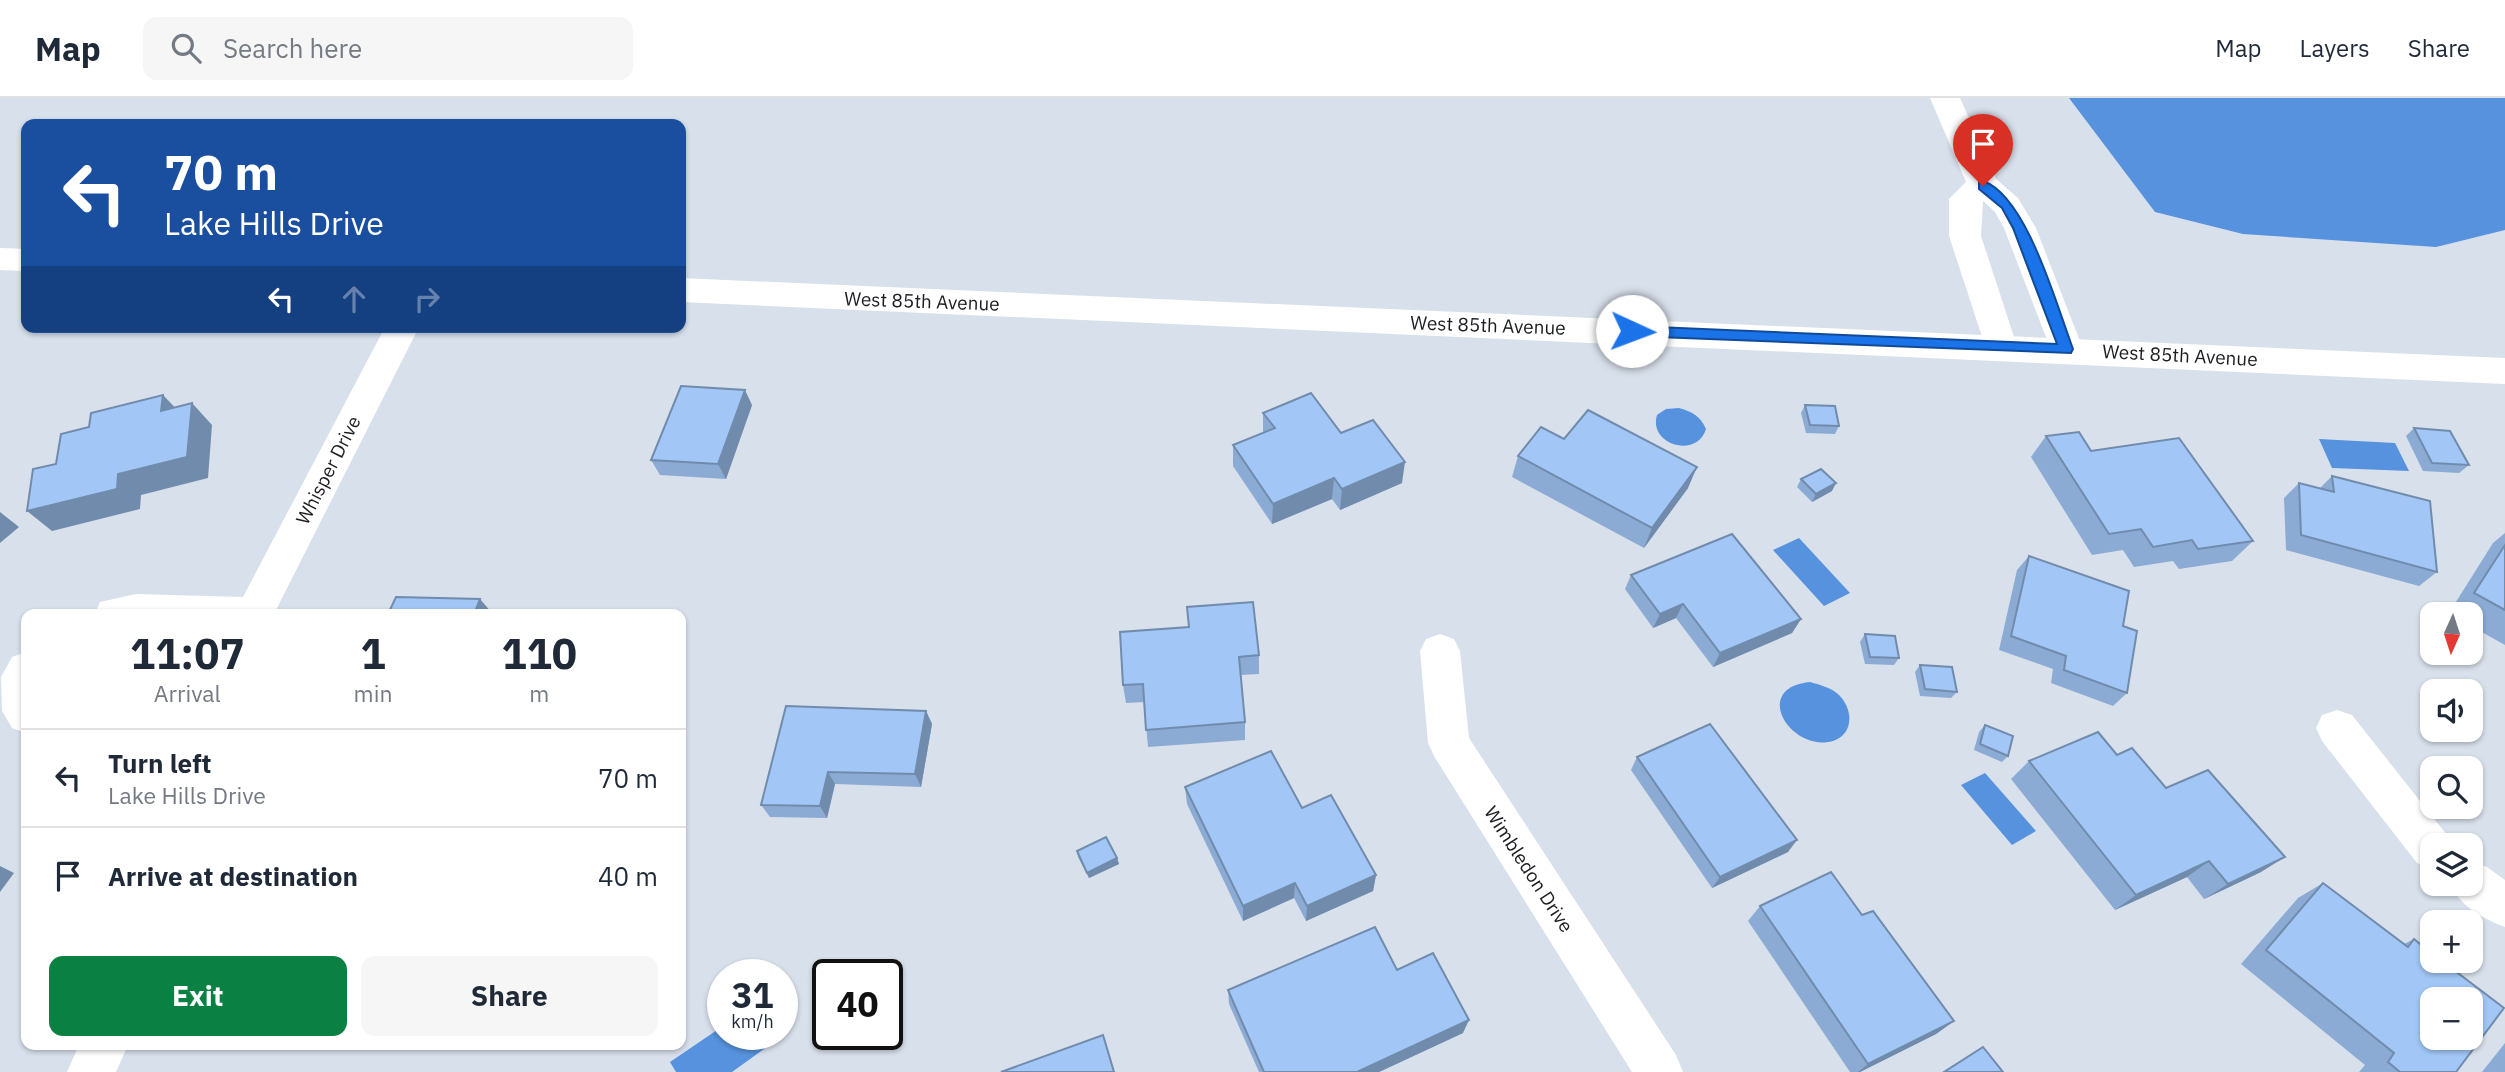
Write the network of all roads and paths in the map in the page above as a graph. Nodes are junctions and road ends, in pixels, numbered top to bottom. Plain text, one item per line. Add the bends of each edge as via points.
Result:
1 (1945, 98) edge
2 (1983, 186) junction
3 (0, 259) edge
4 (21, 260) edge
5 (686, 290) edge
6 (399, 333) edge
7 (2000, 346) junction
8 (2066, 349) junction
9 (2505, 371) edge
10 (258, 609) edge
11 (1440, 651) dead end
12 (2337, 728) dead end
13 (2420, 834) edge
14 (2483, 890) edge
15 (2505, 906) edge
16 (102, 1050) edge
17 (91, 1072) edge
18 (1658, 1072) edge

1 - 2 street
2 - 7 street via 1965,200 1965,236
2 - 8 street via 2007,205 2020,228
3 - 4 street
5 - 7 street, West 85th Avenue
6 - 10 street, Whisper Drive
7 - 8 street, West 85th Avenue
8 - 9 street, West 85th Avenue
11 - 18 street, Wimbledon Drive via 1448,743
12 - 13 street
14 - 15 street
16 - 17 street

